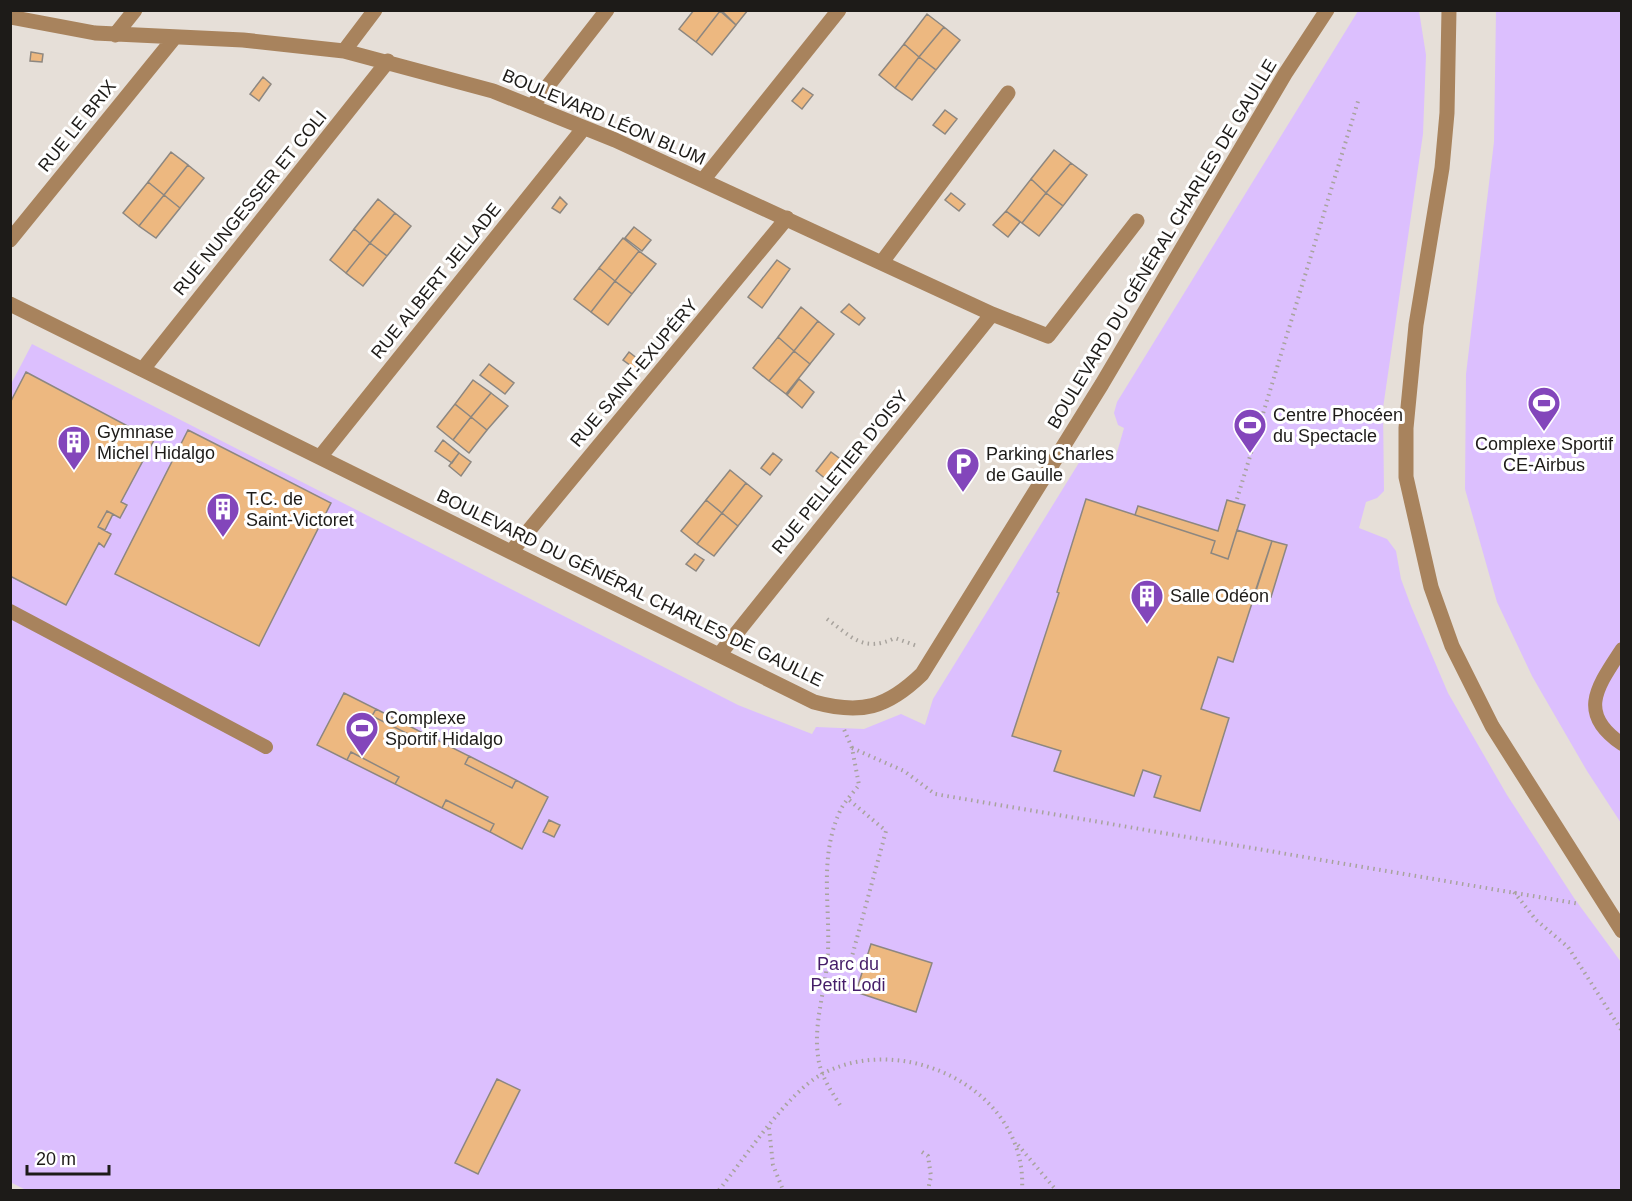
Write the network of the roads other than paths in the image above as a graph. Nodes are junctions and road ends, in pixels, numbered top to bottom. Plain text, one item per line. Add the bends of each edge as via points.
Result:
1 (135, 10) edge
2 (375, 10) edge
3 (607, 10) edge
4 (840, 10) edge
5 (1328, 10) edge
6 (1440, 10) edge
7 (1449, 10) edge
8 (10, 17) edge
9 (1447, 32) junction
10 (115, 34) junction
11 (175, 37) junction
12 (344, 51) junction
13 (388, 61) junction
14 (1008, 93) dead end
15 (533, 105) junction
16 (584, 129) junction
17 (703, 180) junction
18 (787, 218) junction
19 (1137, 220) dead end
20 (10, 240) edge
21 (882, 262) junction
22 (10, 304) edge
23 (992, 314) junction
24 (143, 369) junction
25 (320, 457) junction
26 (511, 552) junction
27 (10, 611) edge
28 (1622, 649) edge
29 (719, 655) junction
30 (1622, 744) edge
31 (266, 747) dead end
32 (1622, 931) edge

1 - 10 street
2 - 12 street
3 - 15 street
4 - 17 street
5 - 29 street, BOULEVARD DU GÉNÉRAL CHARLES DE GAULLE via 1285,74 1102,384 922,674 890,700 870,707 834,707 814,702
6 - 9 street
7 - 9 street
8 - 10 street, BOULEVARD LÉON BLUM
9 - 32 street via 1442,168 1416,325 1406,429 1406,477 1431,587 1452,646 1492,726
10 - 11 street, BOULEVARD LÉON BLUM
11 - 12 street, BOULEVARD LÉON BLUM
11 - 20 street, RUE LE BRIX
12 - 13 street, BOULEVARD LÉON BLUM
13 - 15 street, BOULEVARD LÉON BLUM
13 - 24 street, RUE NUNGESSER ET COLI
14 - 21 street
15 - 16 street, BOULEVARD LÉON BLUM
16 - 17 street, BOULEVARD LÉON BLUM
16 - 25 street, RUE ALBERT JELLADE
17 - 18 street, BOULEVARD LÉON BLUM
18 - 21 street, BOULEVARD LÉON BLUM
18 - 26 street, RUE SAINT-EXUPÉRY
19 - 23 street, BOULEVARD LÉON BLUM via 1048,336
21 - 23 street, BOULEVARD LÉON BLUM
22 - 24 street, BOULEVARD DU GÉNÉRAL CHARLES DE GAULLE
23 - 29 street, RUE PELLETIER D'OISY
24 - 25 street, BOULEVARD DU GÉNÉRAL CHARLES DE GAULLE
25 - 26 street, BOULEVARD DU GÉNÉRAL CHARLES DE GAULLE
26 - 29 street, BOULEVARD DU GÉNÉRAL CHARLES DE GAULLE
27 - 31 lane
28 - 30 lane via 1597,686 1594,702 1596,717 1605,732

